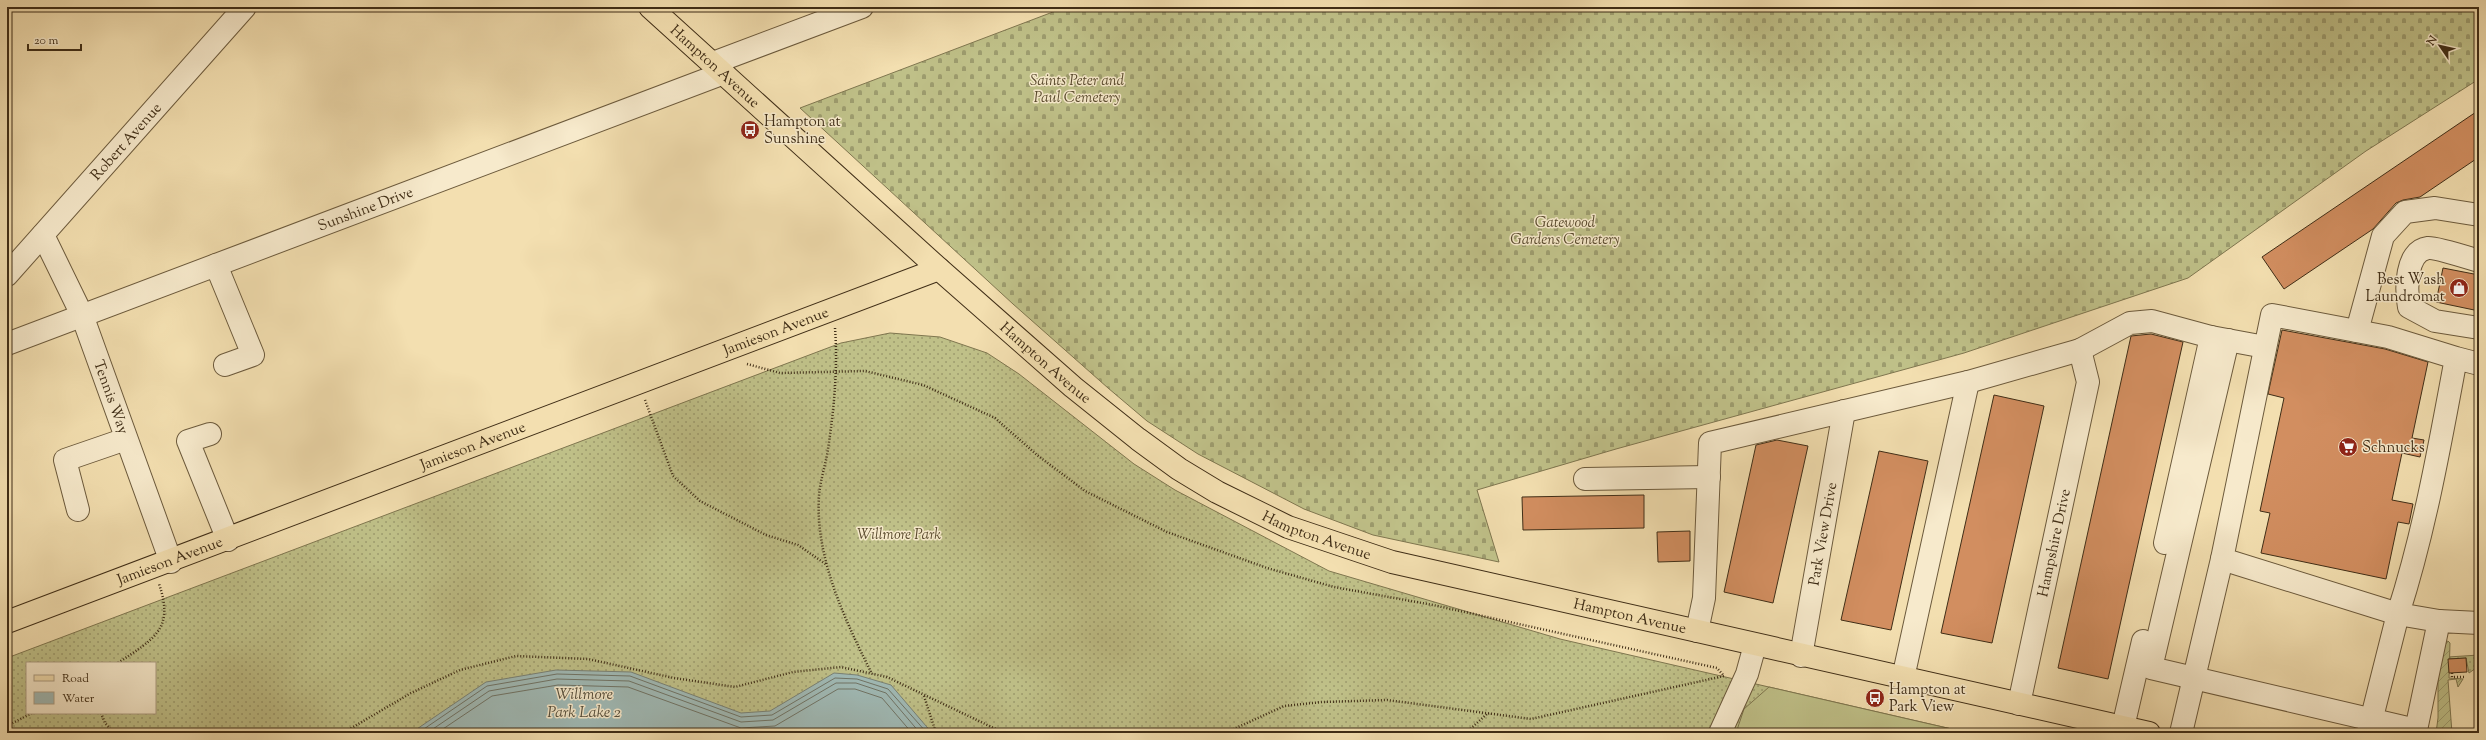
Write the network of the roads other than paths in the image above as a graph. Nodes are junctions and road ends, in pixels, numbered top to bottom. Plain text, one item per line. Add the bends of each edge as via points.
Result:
1 (245, 7) edge
2 (650, 7) edge
3 (862, 7) edge
4 (719, 68) junction
5 (2479, 215) edge
6 (43, 235) junction
7 (2479, 261) edge
8 (216, 264) junction
9 (939, 269) junction
10 (7, 275) edge
11 (82, 315) junction
12 (2479, 328) edge
13 (2357, 331) junction
14 (2220, 339) junction
15 (7, 344) edge
16 (2265, 347) junction
17 (2080, 350) junction
18 (2456, 358) junction
19 (2479, 364) edge
20 (226, 365) dead end
21 (1968, 382) junction
22 (1844, 411) junction
23 (210, 434) dead end
24 (126, 438) junction
25 (1709, 477) junction
26 (1585, 479) dead end
27 (78, 510) dead end
28 (228, 540) junction
29 (2222, 560) junction
30 (163, 565) junction
31 (2398, 614) junction
32 (2439, 621) junction
33 (7, 622) edge
34 (2479, 623) edge
35 (1697, 631) junction
36 (1755, 646) junction
37 (1801, 656) junction
38 (1903, 678) junction
39 (2196, 678) junction
40 (2019, 704) junction
41 (2370, 726) edge
42 (2123, 727) junction
43 (1720, 733) edge
44 (2149, 733) edge
45 (2181, 733) edge

1 - 6 street, Robert Avenue
2 - 4 main road, Hampton Avenue
3 - 4 street, Sunshine Drive
4 - 8 street, Sunshine Drive
4 - 9 main road, Hampton Avenue
5 - 13 street via 2435,208 2405,212 2383,236
6 - 10 street, Robert Avenue
6 - 11 street, Tennis Way
7 - 12 street via 2429,248 2418,252 2410,266 2407,294 2409,307 2435,321
8 - 11 street, Sunshine Drive
8 - 20 street via 253,355
9 - 28 main road, Jamieson Avenue
9 - 35 main road, Hampton Avenue via 1073,387 1178,469 1217,492 1288,527 1392,562
11 - 15 street, Sunshine Drive
11 - 24 street, Tennis Way
13 - 16 street via 2272,314
13 - 18 street via 2388,337
14 - 16 street
14 - 17 street via 2152,321 2130,324
14 - 39 street via 2151,668
14 - 42 street
16 - 29 street
17 - 21 street
17 - 40 street, Hampshire Drive via 2088,382
18 - 19 street
18 - 31 street via 2432,484 2412,569
21 - 22 street
21 - 38 street
22 - 25 street via 1710,443
22 - 37 street, Park View Drive
23 - 28 street via 188,441
24 - 27 street via 65,460
24 - 30 street, Tennis Way
25 - 26 street
25 - 35 street via 1704,598
28 - 30 main road, Jamieson Avenue
29 - 31 street
29 - 39 street
30 - 33 main road, Jamieson Avenue
31 - 32 street
31 - 41 street
32 - 34 street
32 - 41 street via 2416,730
35 - 36 main road, Hampton Avenue
36 - 37 main road, Hampton Avenue
36 - 43 street via 1747,674
37 - 38 main road, Hampton Avenue
38 - 40 main road, Hampton Avenue
39 - 41 street
39 - 45 street
40 - 42 main road, Hampton Avenue
42 - 44 main road, Hampton Avenue

